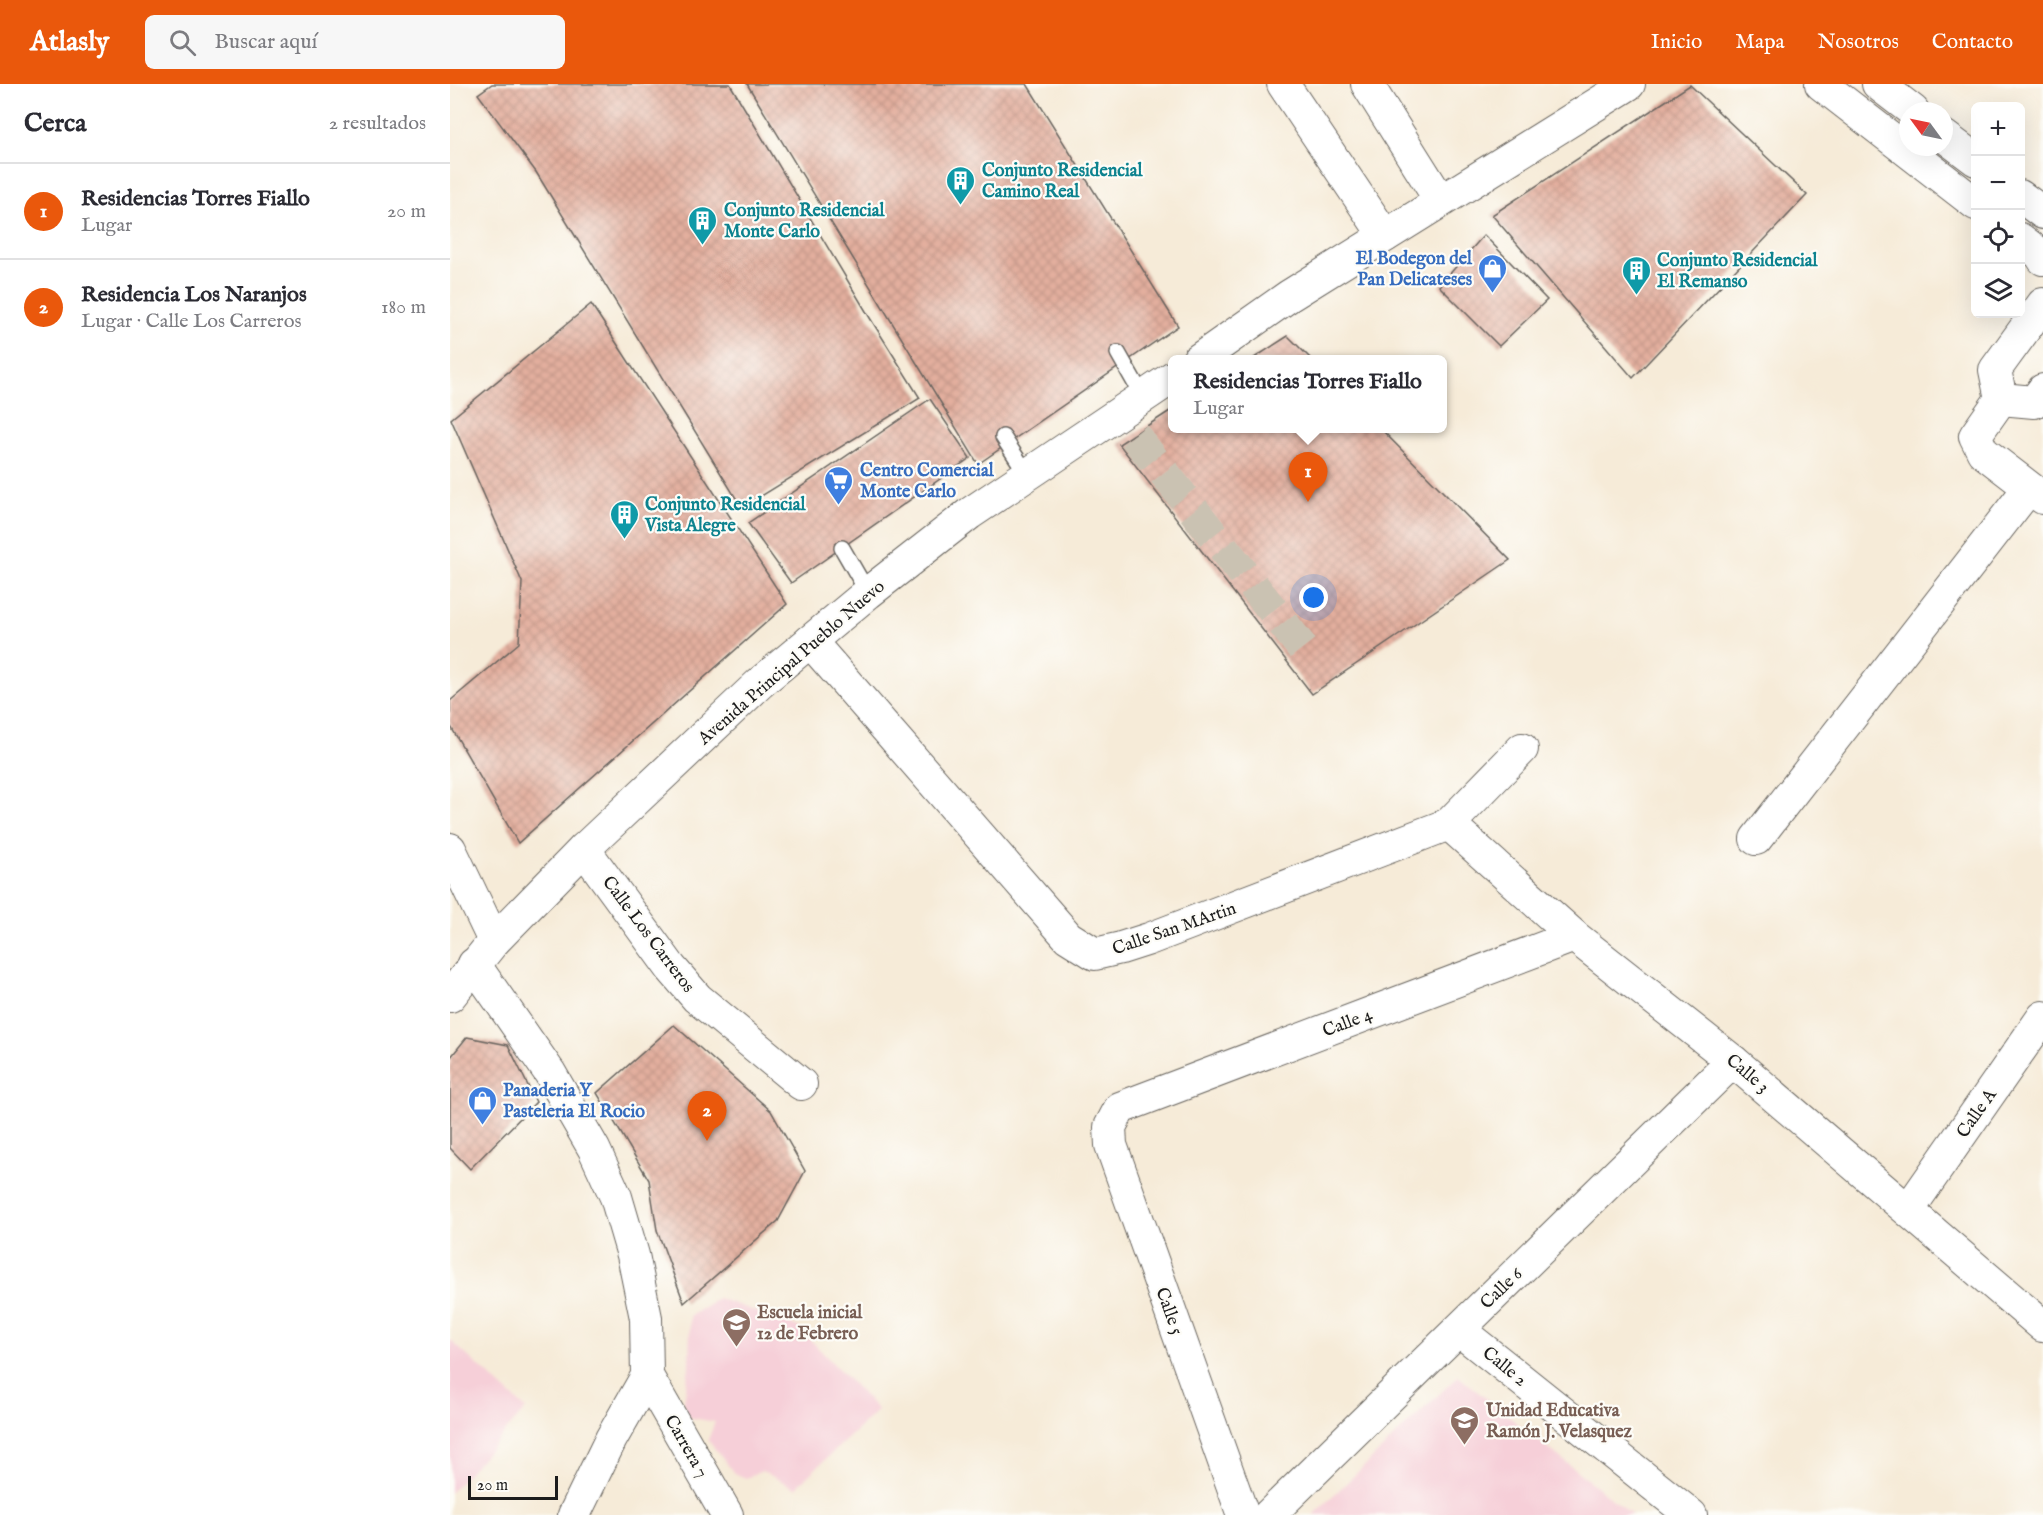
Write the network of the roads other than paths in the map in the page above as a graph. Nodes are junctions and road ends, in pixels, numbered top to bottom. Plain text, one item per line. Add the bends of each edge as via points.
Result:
1 (1283, 84) edge
2 (1366, 84) edge
3 (1629, 84) edge
4 (1821, 84) edge
5 (1878, 84) edge
6 (1901, 102) edge
7 (1953, 143) edge
8 (1971, 156) edge
9 (1971, 200) edge
10 (2025, 200) edge
11 (1440, 201) junction
12 (2043, 213) edge
13 (1385, 236) junction
14 (2025, 243) edge
15 (2043, 259) edge
16 (2043, 304) edge
17 (1118, 354) dead end
18 (1205, 355) edge
19 (1168, 380) edge
20 (2043, 390) edge
21 (1143, 397) junction
22 (2001, 399) junction
23 (1003, 437) dead end
24 (1027, 474) junction
25 (2036, 493) edge
26 (842, 548) dead end
27 (868, 593) junction
28 (810, 641) junction
29 (1522, 750) dead end
30 (1449, 824) junction
31 (1756, 839) dead end
32 (450, 849) edge
33 (584, 849) junction
34 (1574, 936) junction
35 (484, 953) junction
36 (450, 996) edge
37 (2043, 1017) edge
38 (1733, 1060) junction
39 (801, 1084) dead end
40 (1120, 1108) joint
41 (1909, 1209) junction
42 (2043, 1326) edge
43 (1459, 1330) junction
44 (648, 1376) junction
45 (574, 1515) edge
46 (727, 1515) edge
47 (1243, 1515) edge
48 (1269, 1515) edge
49 (1691, 1515) edge

1 - 13 street
2 - 11 street
3 - 11 street
4 - 9 street
5 - 6 street
7 - 8 street
10 - 12 street
11 - 13 street
13 - 18 street
14 - 15 street
16 - 22 street via 1995,370
17 - 21 lane
19 - 21 street, Avenida Principal Pueblo Nuevo
20 - 22 street via 2034,402
21 - 24 street, Avenida Principal Pueblo Nuevo via 1126,425
22 - 25 street via 1975,436 1983,452
23 - 24 lane
24 - 27 street, Avenida Principal Pueblo Nuevo
25 - 31 street
26 - 27 lane
27 - 28 street, Avenida Principal Pueblo Nuevo
28 - 30 street, Calle San MArtin via 1068,937 1095,954 1160,935
28 - 33 street, Avenida Principal Pueblo Nuevo
29 - 30 street, Calle San MArtin
30 - 34 street, Calle 3
32 - 35 street
33 - 35 street, Avenida Principal Pueblo Nuevo
33 - 39 street, Calle Los Carreros via 671,969 697,998
34 - 38 street, Calle 3
34 - 40 street, Calle 4
35 - 36 street, Avenida Principal Pueblo Nuevo
35 - 44 street via 594,1149 616,1197 646,1318
37 - 41 street, Calle A
38 - 41 street, Calle 3
38 - 43 street, Calle 6
40 - 47 street, Calle 5 via 1110,1127 1111,1145
41 - 42 street, Calle 3
43 - 48 street, Calle 6
43 - 49 street, Calle 2
44 - 45 street via 611,1439
44 - 46 street, Carrera 7

